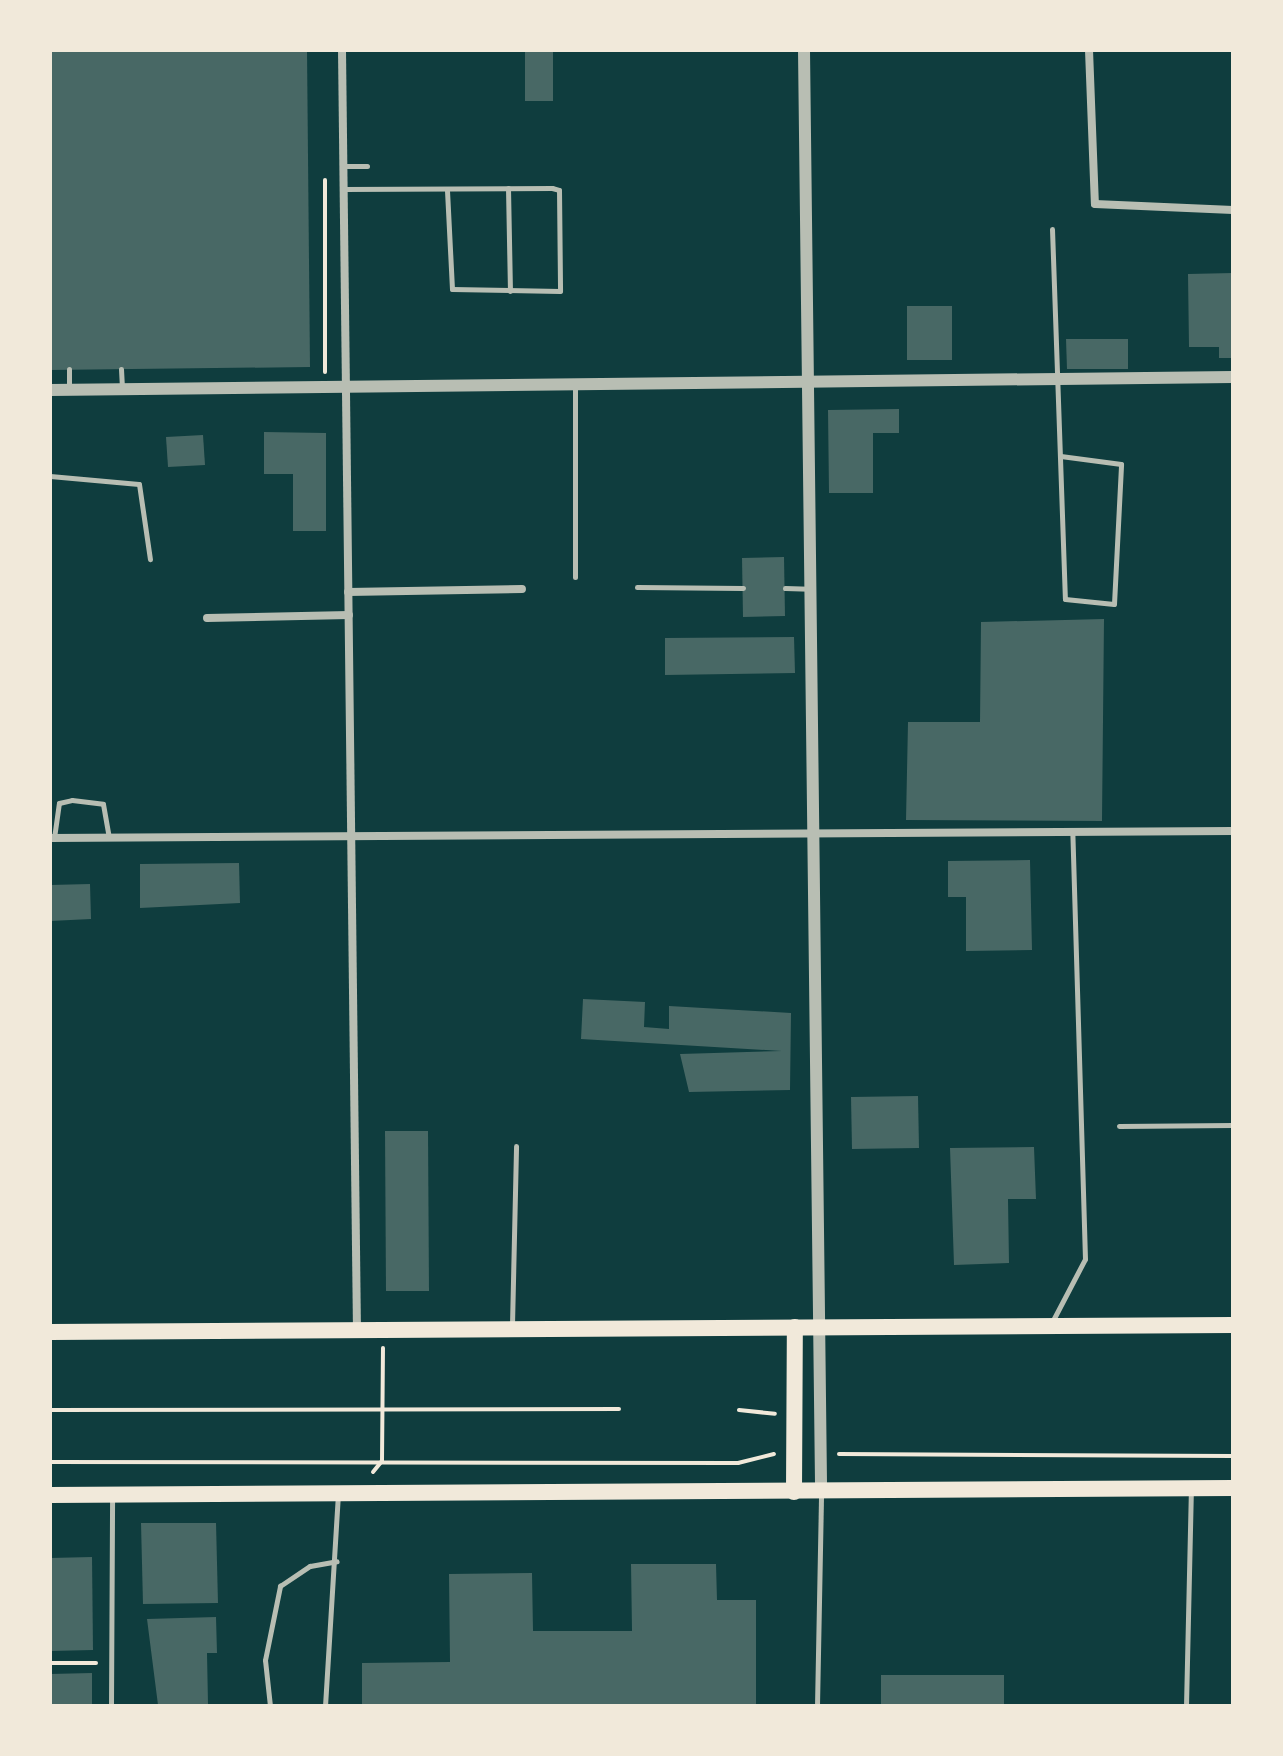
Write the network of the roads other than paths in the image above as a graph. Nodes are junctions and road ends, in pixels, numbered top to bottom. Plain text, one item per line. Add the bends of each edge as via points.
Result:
1 (342, 50) edge
2 (804, 50) edge
3 (1089, 50) edge
4 (344, 166) junction
5 (367, 166) dead end
6 (508, 188) junction
7 (344, 189) junction
8 (447, 189) junction
9 (1233, 210) edge
10 (1052, 229) dead end
11 (510, 291) junction
12 (69, 369) dead end
13 (121, 369) dead end
14 (808, 376) junction
15 (1057, 377) junction
16 (1233, 377) edge
17 (575, 386) junction
18 (346, 388) junction
19 (50, 390) edge
20 (69, 390) junction
21 (122, 390) junction
22 (1061, 456) junction
23 (50, 476) edge
24 (150, 559) dead end
25 (575, 577) dead end
26 (637, 587) dead end
27 (743, 588) dead end
28 (785, 588) dead end
29 (522, 589) dead end
30 (810, 589) junction
31 (348, 592) junction
32 (349, 615) junction
33 (207, 618) dead end
34 (1072, 831) junction
35 (1233, 831) edge
36 (351, 834) junction
37 (813, 834) junction
38 (109, 837) junction
39 (52, 838) edge
40 (1233, 1125) edge
41 (1119, 1126) dead end
42 (516, 1146) dead end
43 (1233, 1325) edge
44 (1050, 1326) junction
45 (795, 1327) junction
46 (819, 1327) junction
47 (357, 1329) junction
48 (511, 1329) junction
49 (50, 1332) edge
50 (1191, 1488) junction
51 (1233, 1488) edge
52 (794, 1492) junction
53 (821, 1492) junction
54 (338, 1494) junction
55 (50, 1495) edge
56 (112, 1495) junction
57 (337, 1561) junction
58 (111, 1706) edge
59 (270, 1706) edge
60 (325, 1706) edge
61 (817, 1706) edge
62 (1186, 1706) edge

1 - 4 street
2 - 14 street
3 - 9 street via 1095,204
4 - 5 lane
4 - 7 street
6 - 8 lane
6 - 11 lane
6 - 11 lane via 552,188 562,201 560,291
7 - 8 lane
7 - 18 street
8 - 11 lane via 452,289
10 - 15 lane
12 - 20 lane
13 - 21 lane
14 - 15 street
14 - 17 street
14 - 30 street
15 - 16 street
15 - 22 lane
17 - 18 street
17 - 25 lane
18 - 21 street
18 - 31 street
19 - 20 street
20 - 21 street
22 - 22 lane via 1121,464 1114,604 1065,599
23 - 24 lane via 139,484
26 - 27 lane
28 - 30 lane
29 - 31 street
30 - 37 street
31 - 32 street
32 - 33 street
32 - 36 street
34 - 35 street
34 - 37 street
34 - 44 lane via 1085,1259 1057,1302
36 - 37 street
36 - 38 street
36 - 47 street
37 - 46 street
38 - 39 street
38 - 39 lane via 103,804 72,800 59,803
40 - 41 lane
42 - 48 lane
43 - 44 main road
44 - 46 main road
45 - 46 main road
45 - 48 main road
45 - 52 main road
46 - 53 street
47 - 48 main road
47 - 49 main road
50 - 51 main road
50 - 53 main road
50 - 62 lane
52 - 53 main road
52 - 54 main road
53 - 61 lane
54 - 56 main road
54 - 57 lane
55 - 56 main road
56 - 58 lane
57 - 59 lane via 310,1566 280,1586 265,1660
57 - 60 lane

